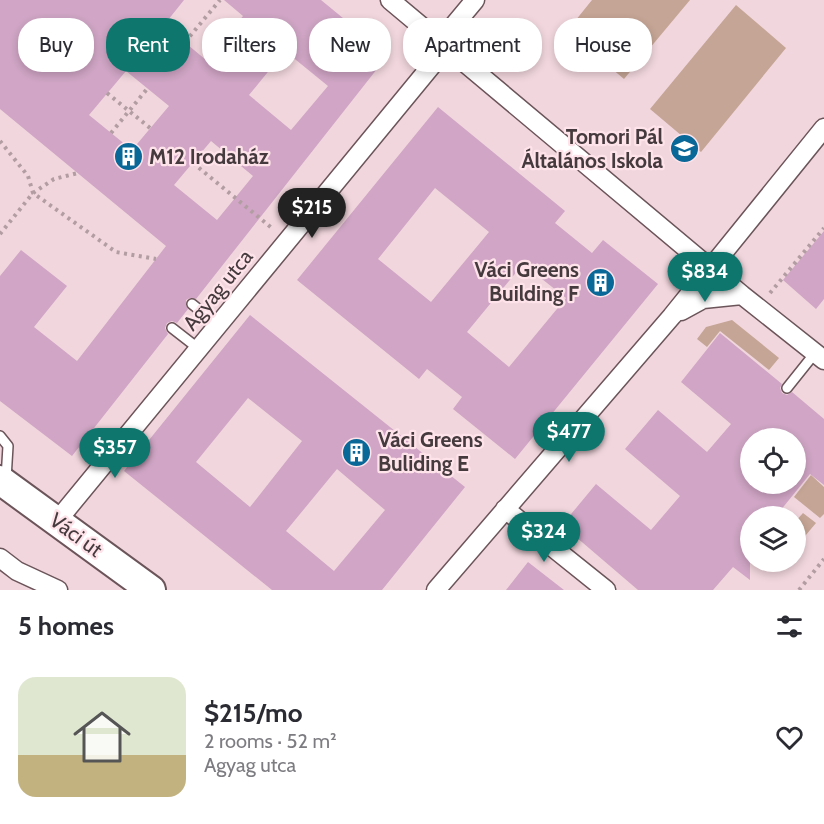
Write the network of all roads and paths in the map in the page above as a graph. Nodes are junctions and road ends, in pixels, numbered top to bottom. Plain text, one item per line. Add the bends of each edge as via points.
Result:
1 (220, 0) edge
2 (390, 0) edge
3 (475, 0) edge
4 (411, 18) edge
5 (460, 18) edge
6 (190, 36) edge
7 (426, 72) edge
8 (476, 72) edge
9 (147, 88) dead end
10 (107, 93) dead end
11 (129, 111) junction
12 (150, 128) dead end
13 (824, 128) edge
14 (111, 133) dead end
15 (0, 141) edge
16 (193, 163) dead end
17 (78, 173) dead end
18 (33, 193) junction
19 (824, 228) edge
20 (0, 234) edge
21 (288, 241) junction
22 (156, 259) dead end
23 (710, 267) junction
24 (742, 295) junction
25 (192, 304) dead end
26 (758, 308) junction
27 (672, 316) junction
28 (218, 325) junction
29 (172, 328) dead end
30 (199, 349) junction
31 (820, 357) edge
32 (787, 388) dead end
33 (0, 436) edge
34 (3, 482) edge
35 (505, 509) junction
36 (57, 522) junction
37 (0, 558) edge
38 (824, 559) edge
39 (58, 590) edge
40 (151, 590) edge
41 (436, 590) edge
42 (606, 590) edge
43 (799, 590) edge

1 - 6 path
2 - 4 street
3 - 5 street, Agyag utca
7 - 21 street, Agyag utca
8 - 23 street
9 - 11 path
10 - 11 path
11 - 12 path
11 - 14 path
13 - 23 street
15 - 18 path via 28,176
16 - 21 path
17 - 18 path via 54,178
18 - 20 path
18 - 22 path via 116,252
19 - 26 path
21 - 28 street, Agyag utca
23 - 24 street
23 - 27 street
24 - 26 street
24 - 27 street via 703,299
25 - 28 lane
26 - 31 street
27 - 35 street
28 - 30 street, Agyag utca
29 - 30 lane
30 - 36 street, Agyag utca
31 - 32 lane
33 - 34 lane via 8,447
34 - 36 main road, Váci út
35 - 41 street
35 - 42 street
36 - 40 main road, Váci út
37 - 39 street via 17,571
38 - 43 path

